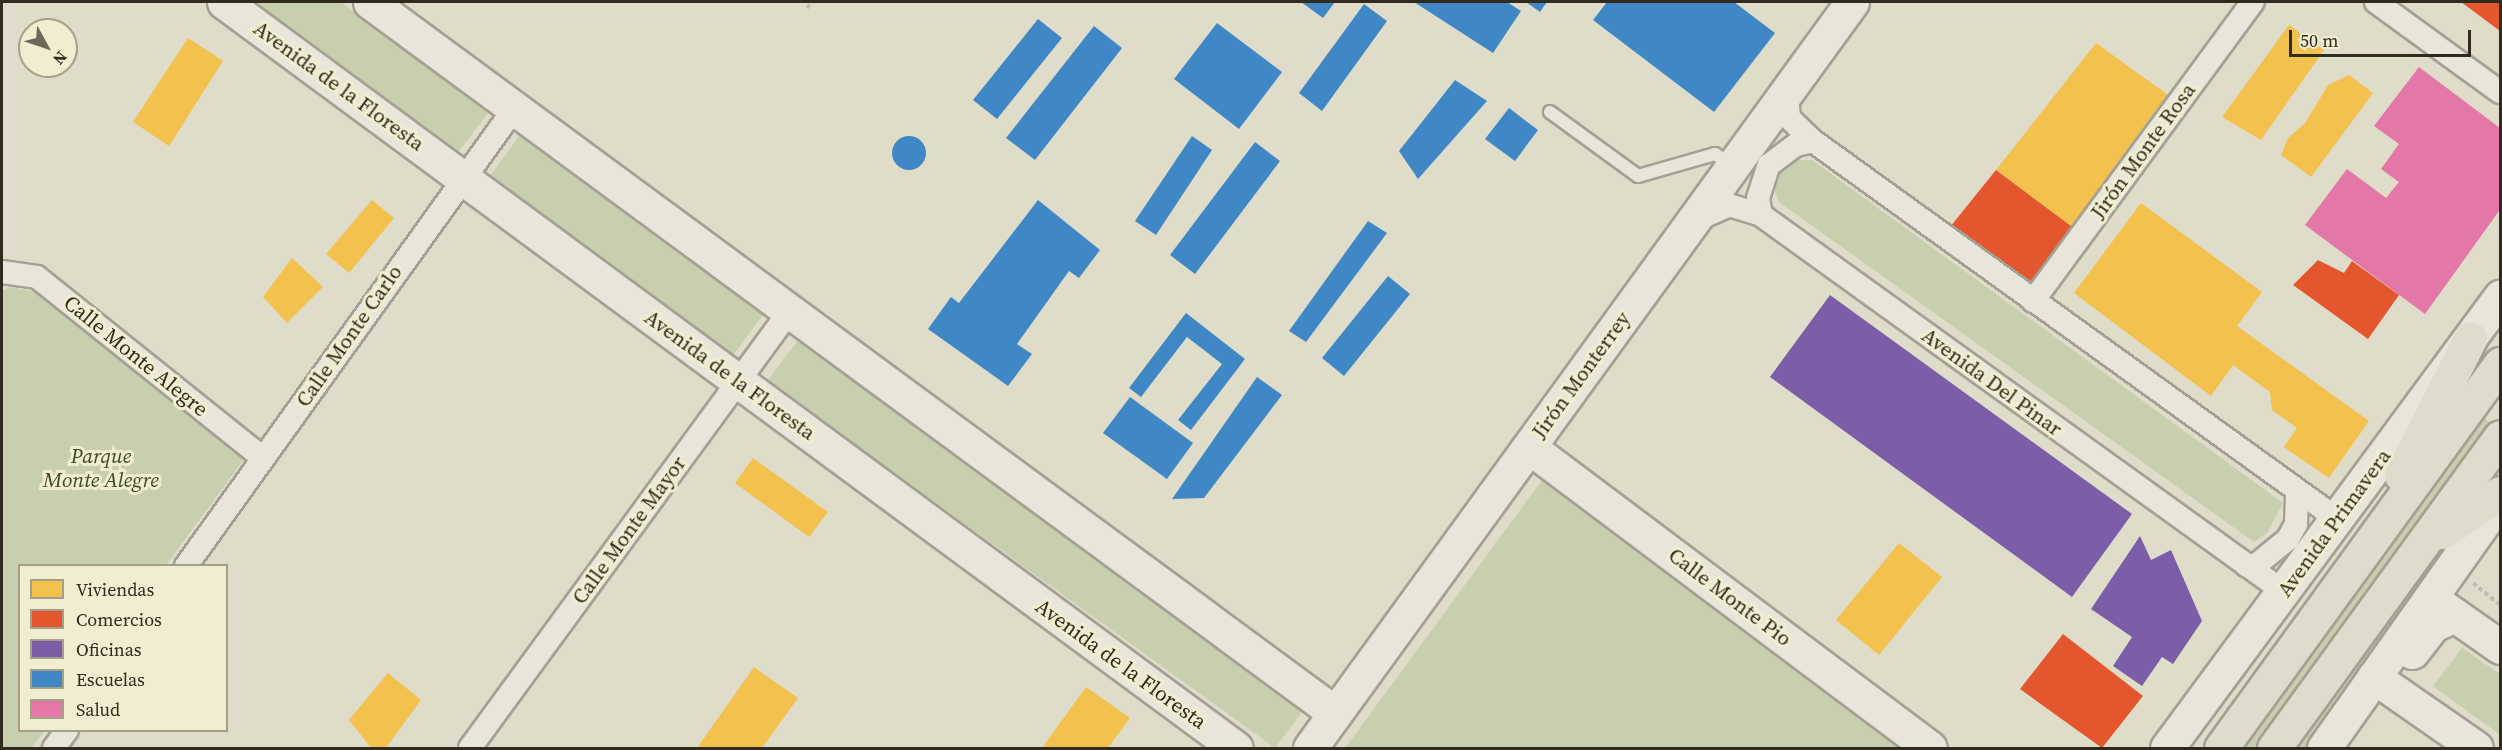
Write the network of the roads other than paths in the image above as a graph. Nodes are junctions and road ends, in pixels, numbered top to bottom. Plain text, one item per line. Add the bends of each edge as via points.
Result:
1 (224, 2) edge
2 (370, 2) edge
3 (1852, 2) edge
4 (2253, 2) edge
5 (2376, 2) edge
6 (1788, 91) junction
7 (2500, 92) edge
8 (514, 109) junction
9 (1550, 112) dead end
10 (1813, 141) junction
11 (1731, 165) junction
12 (463, 178) junction
13 (1761, 215) junction
14 (1692, 222) junction
15 (2, 272) edge
16 (2500, 297) edge
17 (2033, 300) junction
18 (789, 312) junction
19 (2470, 339) junction
20 (2500, 364) edge
21 (738, 382) junction
22 (2500, 437) edge
23 (1529, 447) junction
24 (263, 458) junction
25 (2297, 491) junction
26 (2500, 493) edge
27 (2500, 499) edge
28 (2336, 518) junction
29 (2372, 543) junction
30 (2422, 544) junction
31 (187, 564) edge
32 (2246, 565) junction
33 (2283, 591) junction
34 (2443, 606) junction
35 (2500, 647) edge
36 (2381, 681) junction
37 (1335, 713) junction
38 (66, 732) edge
39 (54, 748) edge
40 (470, 748) edge
41 (1236, 748) edge
42 (1310, 748) edge
43 (1930, 748) edge
44 (2167, 748) edge
45 (2221, 748) edge
46 (2274, 748) edge
47 (2324, 748) edge
48 (2476, 748) edge

1 - 12 street, Avenida de la Floresta
2 - 8 street
3 - 6 street, Jirón Monterrey
4 - 17 street, Jirón Monte Rosa
5 - 7 street
6 - 10 street via 1790,118
6 - 11 street, Jirón Monterrey
8 - 12 street, Calle Monte Carlo
8 - 18 street
9 - 11 lane via 1638,176 1715,154
10 - 13 street via 1788,149 1769,165 1758,198
10 - 17 street
11 - 14 street, Jirón Monterrey
12 - 21 street, Avenida de la Floresta
12 - 24 street, Calle Monte Carlo
13 - 14 street, Avenida Del Pinar via 1729,205
13 - 32 street, Avenida Del Pinar
14 - 23 street, Jirón Monterrey
15 - 24 street, Calle Monte Alegre via 37,277
16 - 19 street, Avenida Primavera
17 - 25 street
18 - 21 street, Calle Monte Mayor
18 - 37 street
19 - 28 street, Avenida Primavera
19 - 29 main road
20 - 29 main road, Avenida Primavera
21 - 40 street, Calle Monte Mayor
21 - 41 street, Avenida de la Floresta
22 - 30 main road
23 - 37 street, Jirón Monterrey
23 - 43 street, Calle Monte Pio
24 - 31 street, Calle Monte Carlo
25 - 28 street
25 - 32 street via 2296,524 2288,539 2256,565
26 - 30 main road
27 - 34 street
28 - 33 street, Avenida Primavera
29 - 45 main road, Avenida Primavera
30 - 46 main road
32 - 33 street, Avenida Del Pinar
33 - 44 street, Avenida Primavera
34 - 35 street
34 - 36 street
36 - 47 street
36 - 48 street
37 - 42 street, Jirón Monterrey
38 - 39 street

